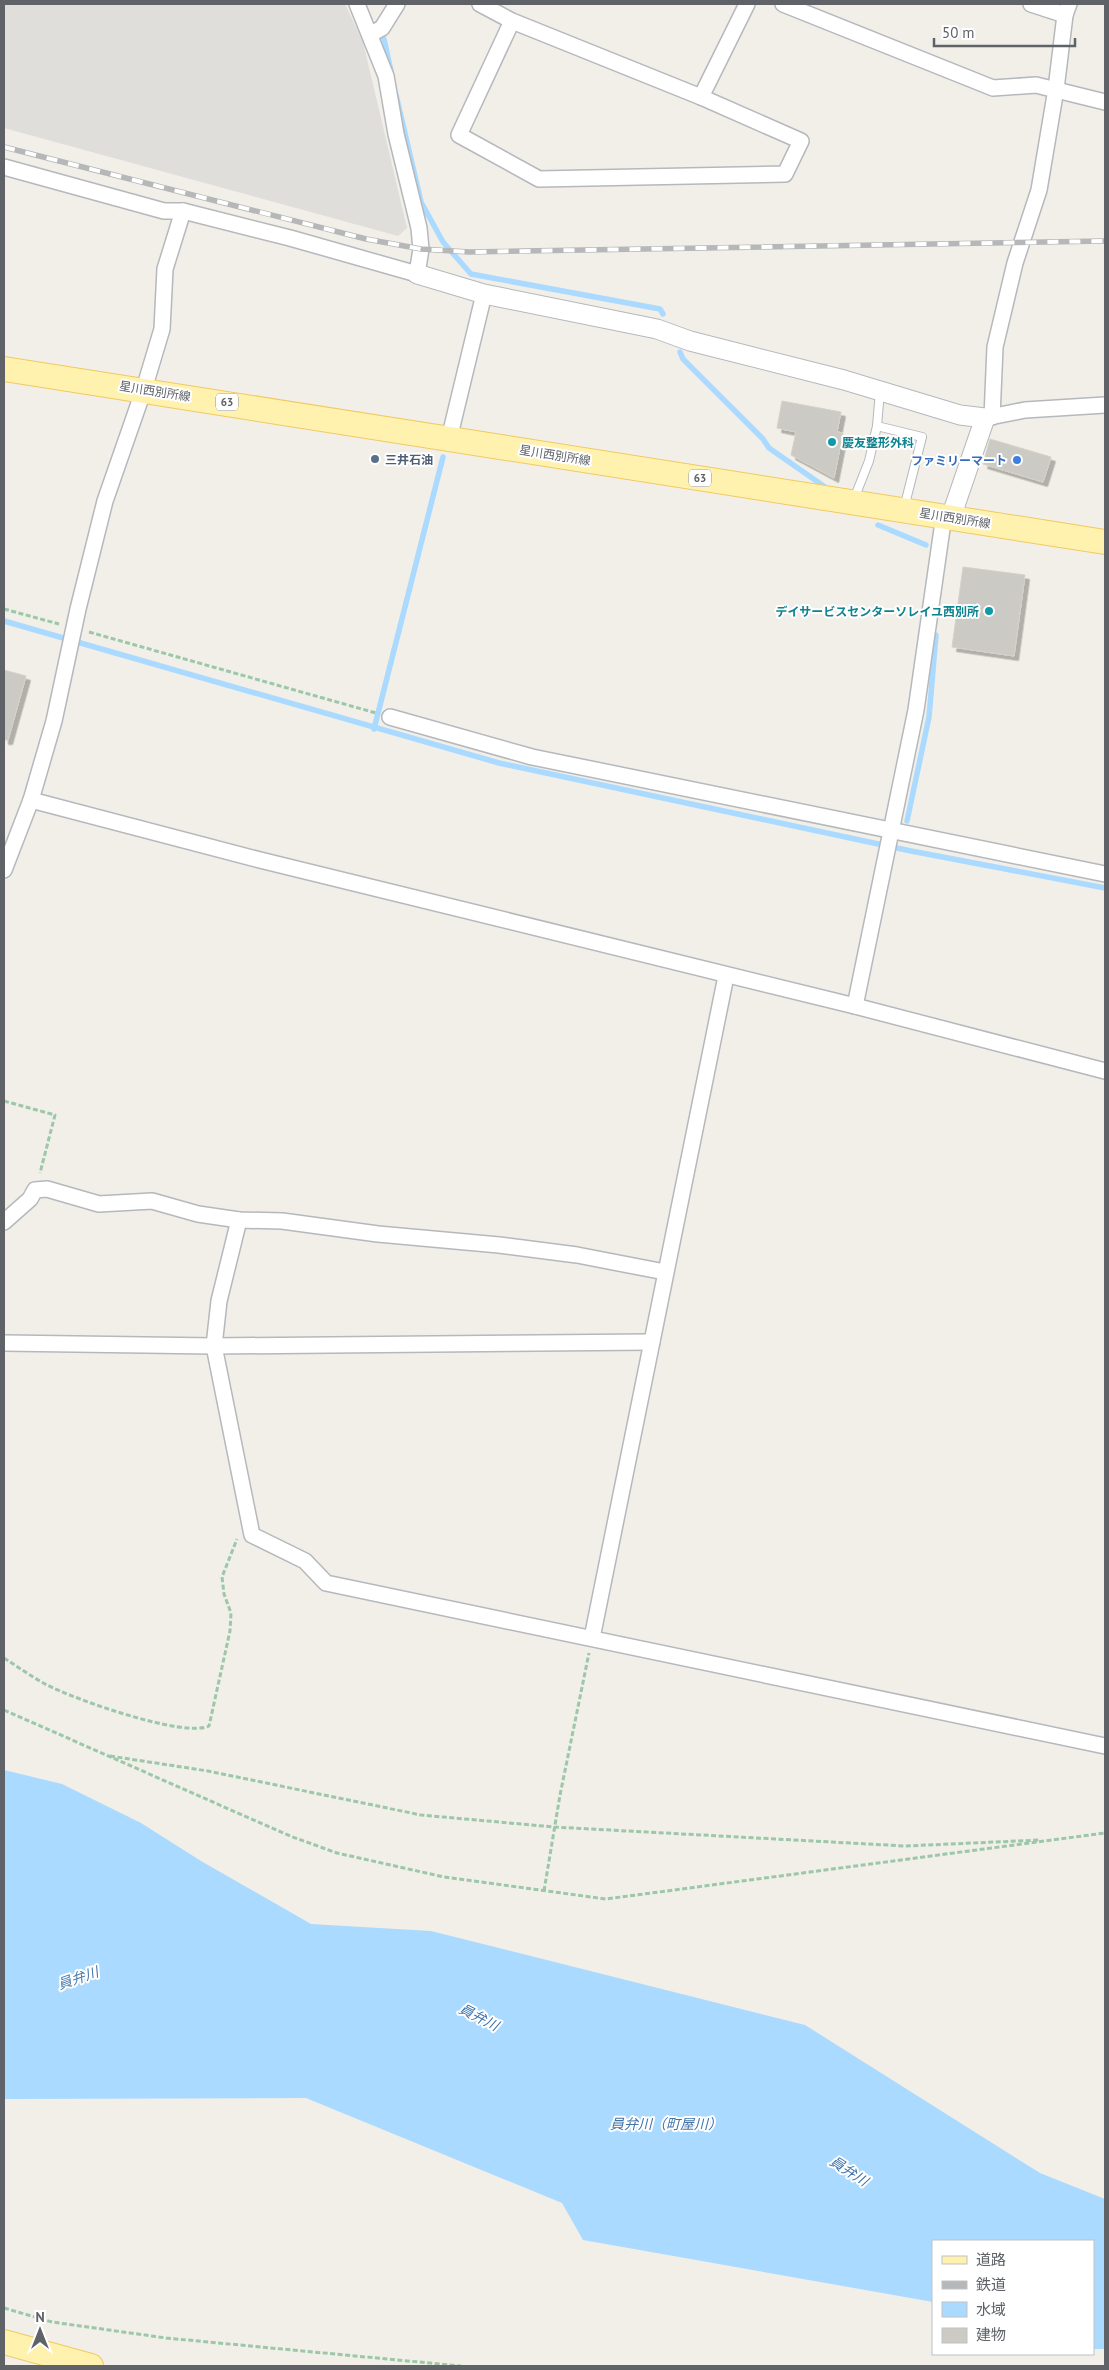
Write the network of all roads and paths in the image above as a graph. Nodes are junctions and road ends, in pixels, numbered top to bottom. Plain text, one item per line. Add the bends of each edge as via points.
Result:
1 (358, 4) edge
2 (397, 4) edge
3 (480, 4) edge
4 (748, 4) edge
5 (782, 4) edge
6 (1031, 4) edge
7 (1067, 9) edge
8 (512, 21) junction
9 (371, 34) junction
10 (1056, 89) junction
11 (701, 98) junction
12 (1105, 102) edge
13 (4, 167) edge
14 (183, 211) junction
15 (417, 274) junction
16 (484, 294) junction
17 (4, 368) edge
18 (144, 389) junction
19 (880, 391) junction
20 (1105, 405) edge
21 (989, 417) junction
22 (877, 426) junction
23 (449, 439) junction
24 (853, 501) junction
25 (904, 510) junction
26 (948, 516) junction
27 (1105, 542) edge
28 (4, 609) edge
29 (72, 637) junction
30 (365, 710) dead end
31 (390, 717) dead end
32 (31, 800) junction
33 (890, 832) junction
34 (4, 870) edge
35 (1105, 874) edge
36 (726, 976) junction
37 (855, 1006) junction
38 (1105, 1070) edge
39 (4, 1101) edge
40 (35, 1190) junction
41 (238, 1220) junction
42 (4, 1222) edge
43 (665, 1272) junction
44 (652, 1342) junction
45 (4, 1343) edge
46 (214, 1346) junction
47 (249, 1520) junction
48 (592, 1638) junction
49 (4, 1658) edge
50 (4, 1710) edge
51 (1105, 1746) edge
52 (104, 1755) junction
53 (554, 1827) junction
54 (1105, 1833) edge
55 (1060, 1839) junction
56 (544, 1891) junction
57 (4, 2308) edge
58 (4, 2342) edge
59 (91, 2366) edge
60 (461, 2366) edge

1 - 9 street
2 - 9 street via 382,28
3 - 8 street
4 - 11 street
5 - 10 street via 993,88 1036,85
6 - 7 street
7 - 10 street
8 - 11 street
8 - 11 street via 459,135 540,179 785,174 801,141
9 - 15 street via 386,76 396,134 419,228 421,249
10 - 12 street
10 - 21 street via 1039,190 1015,263 995,347
13 - 14 street via 164,211
14 - 15 street
14 - 18 street via 165,269 162,328
15 - 16 street
16 - 19 street via 657,328 690,341
16 - 23 street
17 - 18 main road, 星川西別所線 / 63
18 - 23 main road, 星川西別所線 / 63
18 - 29 street via 105,501
19 - 21 street via 960,415
19 - 22 lane
20 - 21 street via 1025,410
21 - 26 street
22 - 24 lane via 869,461
22 - 25 lane via 922,438
23 - 24 main road, 星川西別所線 / 63
24 - 25 main road, 星川西別所線 / 63
25 - 26 main road, 星川西別所線 / 63
26 - 27 main road, 星川西別所線 / 63
26 - 33 street via 916,710
28 - 29 path
29 - 30 path
29 - 32 street via 54,721
31 - 33 street via 532,757
32 - 34 street
32 - 36 street
33 - 35 street
33 - 37 street
36 - 37 street
36 - 43 street
37 - 38 street
39 - 40 path via 56,1115
40 - 41 street via 57,1192 99,1204 152,1201 198,1214
40 - 42 street via 30,1199
41 - 43 street via 282,1221 499,1245 577,1255
41 - 46 street via 219,1301
43 - 44 street
44 - 46 street
44 - 48 street
45 - 46 street
46 - 47 street
47 - 48 street via 252,1535 305,1561 326,1583
47 - 49 path via 239,1535 222,1577 231,1613 230,1631 210,1726 201,1730 183,1729 98,1706 47,1685
48 - 51 street
48 - 53 path
50 - 52 path
52 - 53 path via 208,1771 420,1815
52 - 56 path via 290,1836 337,1853 444,1877
53 - 55 path via 904,1846
53 - 56 path
54 - 55 path
55 - 56 path via 606,1899
57 - 60 path via 52,2322 166,2338
58 - 59 main road

